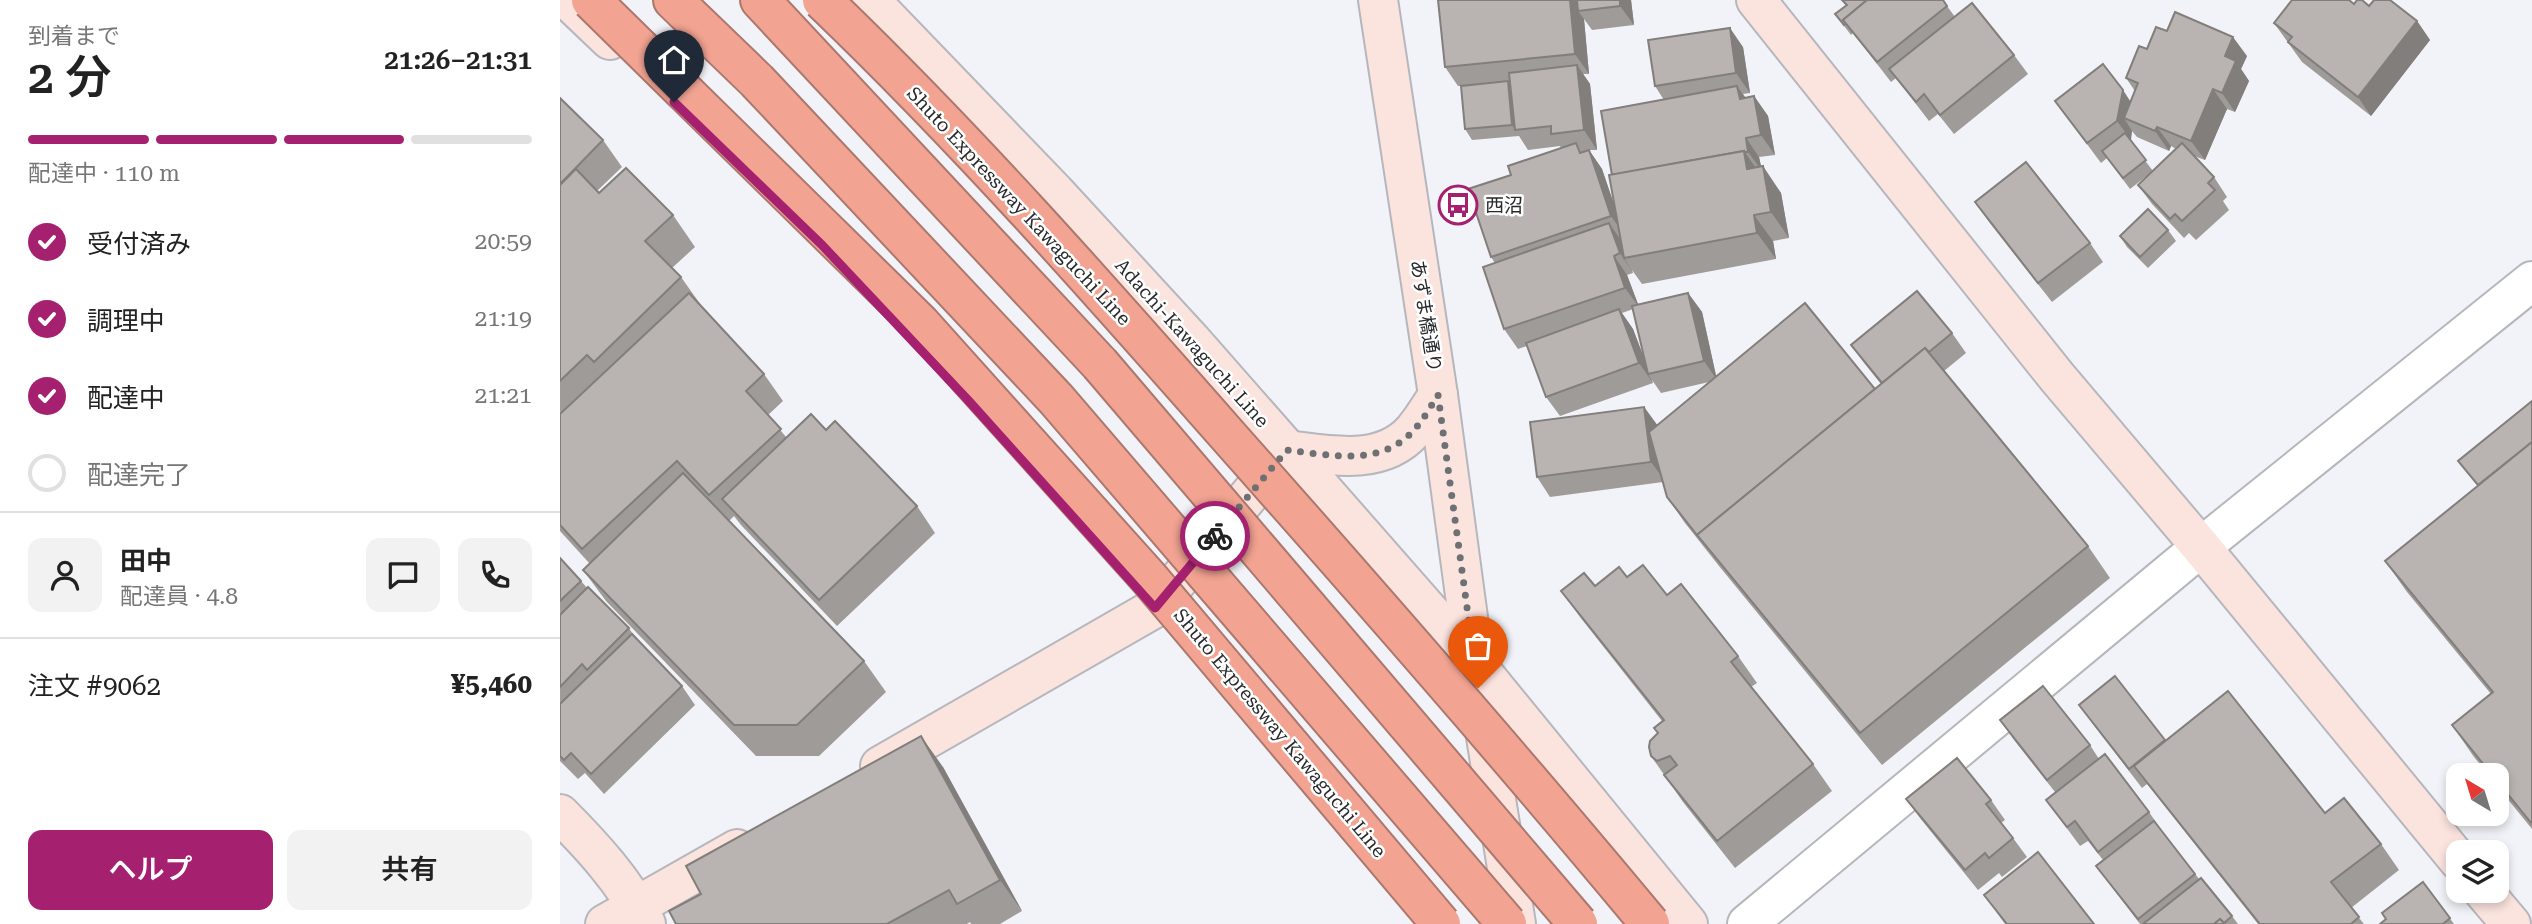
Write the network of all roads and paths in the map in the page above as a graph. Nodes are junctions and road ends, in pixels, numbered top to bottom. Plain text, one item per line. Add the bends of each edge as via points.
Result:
1 (568, 0) edge
2 (591, 0) edge
3 (673, 0) edge
4 (760, 0) edge
5 (822, 0) edge
6 (870, 0) edge
7 (1378, 0) edge
8 (1756, 0) edge
9 (2532, 281) edge
10 (1438, 395) junction
11 (1287, 450) junction
12 (2201, 547) junction
13 (1155, 608) junction
14 (1474, 662) junction
15 (854, 781) edge
16 (560, 814) edge
17 (770, 830) edge
18 (2446, 845) edge
19 (2493, 903) edge
20 (629, 918) edge
21 (1423, 924) edge
22 (1441, 924) edge
23 (1507, 924) edge
24 (1516, 924) edge
25 (1578, 924) edge
26 (1650, 924) edge
27 (1688, 924) edge
28 (1747, 924) edge
29 (2511, 924) edge

1 - 13 street via 822,245
2 - 22 highway, Shuto Expressway Kawaguchi Line, bridge via 920,323 1149,578
3 - 23 highway, bridge via 757,81 1056,398
4 - 25 highway, bridge via 1100,364
5 - 26 highway, Shuto Expressway Kawaguchi Line, bridge via 1041,224 1412,645
6 - 11 street, Adachi-Kawaguchi Line via 1055,192
7 - 10 street, あずま橋通り
8 - 12 street via 2057,377
9 - 12 street
10 - 11 street via 1412,433 1384,452 1347,457
10 - 14 street, あずま橋通り
11 - 13 street
11 - 14 street, Adachi-Kawaguchi Line
12 - 18 street
12 - 28 street
13 - 15 street
13 - 21 street
14 - 24 street, あずま橋通り
14 - 27 street, Adachi-Kawaguchi Line
16 - 20 street via 585,839
17 - 20 street
19 - 29 street

